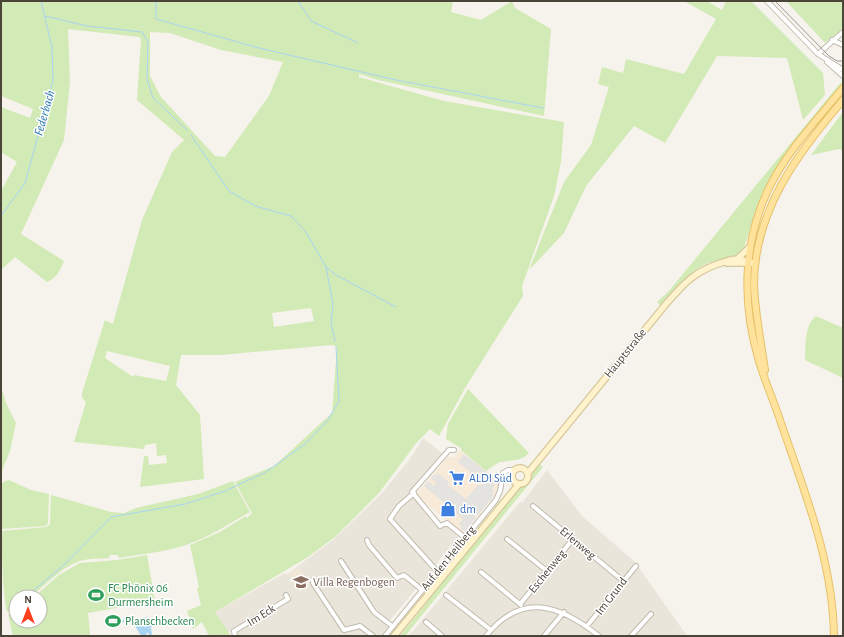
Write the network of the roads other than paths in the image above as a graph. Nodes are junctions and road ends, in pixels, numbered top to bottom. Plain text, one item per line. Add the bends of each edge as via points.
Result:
1 (767, 1) edge
2 (843, 32) edge
3 (832, 40) junction
4 (843, 45) edge
5 (818, 54) junction
6 (826, 60) junction
7 (836, 66) junction
8 (843, 67) edge
9 (843, 70) edge
10 (843, 76) edge
11 (843, 88) edge
12 (843, 100) edge
13 (750, 247) junction
14 (737, 259) junction
15 (722, 262) junction
16 (748, 262) junction
17 (755, 263) junction
18 (766, 379) junction
19 (454, 450) dead end
20 (516, 470) junction
21 (526, 471) junction
22 (502, 476) junction
23 (513, 478) junction
24 (519, 484) junction
25 (414, 494) junction
26 (506, 500) junction
27 (533, 506) dead end
28 (464, 537) junction
29 (507, 539) dead end
30 (573, 539) junction
31 (367, 540) dead end
32 (341, 561) dead end
33 (636, 566) dead end
34 (437, 571) junction
35 (547, 571) junction
36 (480, 572) dead end
37 (313, 580) dead end
38 (622, 580) junction
39 (422, 590) junction
40 (446, 595) dead end
41 (286, 596) dead end
42 (521, 603) junction
43 (521, 609) junction
44 (564, 612) junction
45 (651, 614) dead end
46 (426, 622) dead end
47 (392, 626) junction
48 (587, 626) junction
49 (491, 630) junction
50 (235, 636) edge
51 (373, 636) edge
52 (384, 636) edge
53 (394, 636) edge
54 (442, 636) edge
55 (486, 636) edge
56 (544, 636) edge
57 (599, 636) edge
58 (631, 636) edge
59 (834, 636) edge

1 - 5 street
2 - 3 street
3 - 4 street
3 - 5 street
5 - 6 street
6 - 7 street
6 - 10 street
7 - 8 street
7 - 9 street
11 - 13 main road via 778,171 761,207
12 - 17 main road via 803,149 781,183 761,230
13 - 14 street
13 - 16 main road
14 - 15 street, Hauptstraße
14 - 16 street, Hauptstraße
15 - 16 street, Hauptstraße
15 - 21 street, Hauptstraße via 696,273 681,287
16 - 17 street, Hauptstraße
16 - 18 main road via 750,322 758,359
17 - 18 main road via 755,299
18 - 59 main road via 818,533 829,583
19 - 25 street via 449,450 412,492
20 - 21 street
20 - 22 street via 505,471
20 - 23 street, Hauptstraße
21 - 24 street, Hauptstraße via 527,481
22 - 23 street
22 - 28 street, Auf den Heilberg via 499,495
23 - 24 street
23 - 26 street, Hauptstraße
24 - 26 street, Hauptstraße
25 - 28 street via 440,526 448,523
25 - 34 street via 399,506 390,519
26 - 53 street, Hauptstraße
27 - 30 street, Erlenweg
28 - 34 street, Auf den Heilberg
29 - 35 street
30 - 35 street, Eschenweg
30 - 38 street, Erlenweg
31 - 39 street via 397,578 404,576
32 - 47 street via 374,612
33 - 38 street, Im Grund
34 - 39 street, Auf den Heilberg
35 - 42 street, Eschenweg
36 - 42 street
37 - 51 street via 344,630 360,626
38 - 48 street, Im Grund
39 - 47 street, Auf den Heilberg
40 - 49 street
41 - 50 street, Im Eck via 288,599 234,632
42 - 43 street
43 - 44 street via 539,607
43 - 49 street
44 - 48 street
44 - 56 street
45 - 58 street
46 - 54 street
47 - 52 street, Auf den Heilberg
48 - 57 street
49 - 55 street

